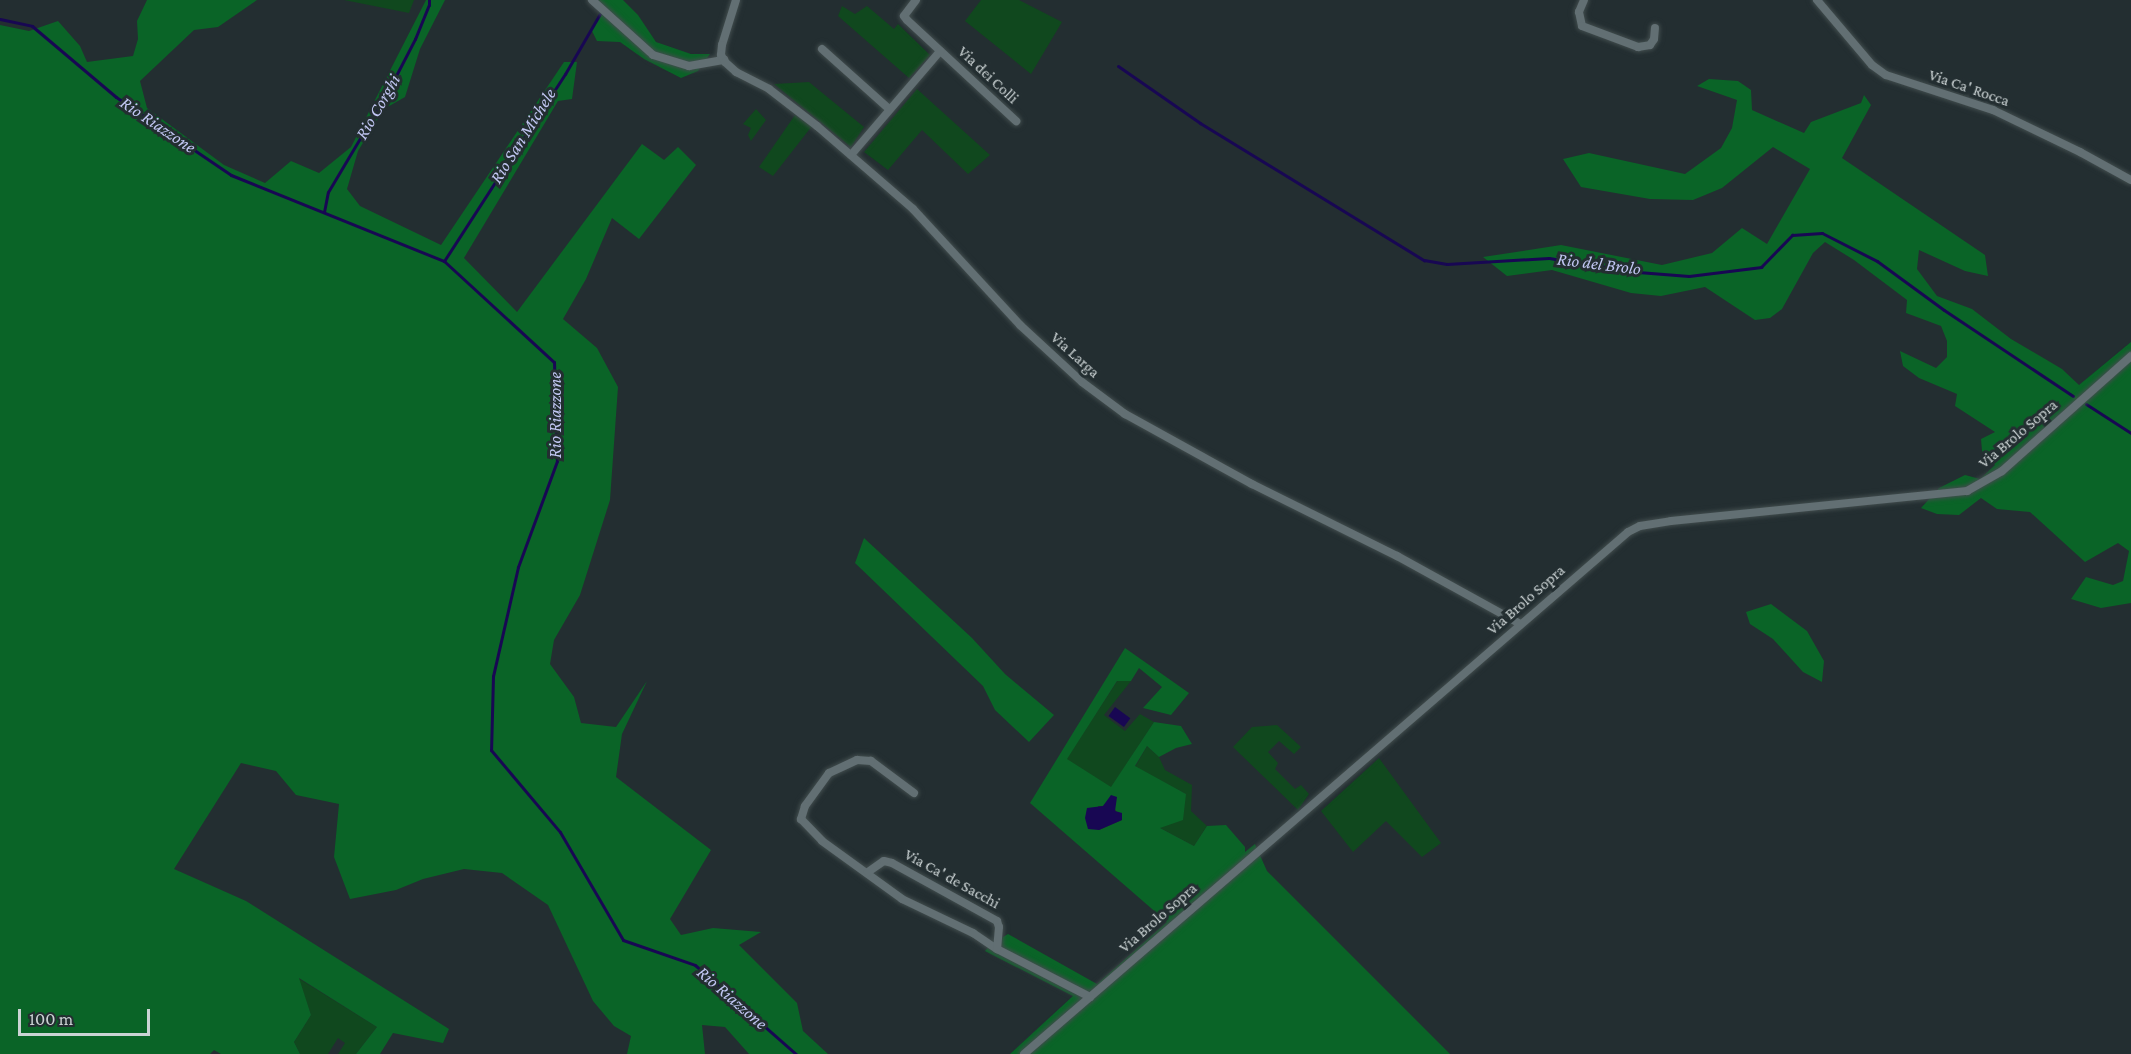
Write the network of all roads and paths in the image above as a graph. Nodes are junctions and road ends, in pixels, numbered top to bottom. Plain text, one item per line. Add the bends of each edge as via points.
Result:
1 (592, 0) edge
2 (736, 0) edge
3 (916, 0) edge
4 (1584, 0) edge
5 (1817, 0) edge
6 (1655, 27) dead end
7 (822, 49) dead end
8 (940, 51) junction
9 (724, 60) junction
10 (889, 108) junction
11 (1016, 121) dead end
12 (851, 155) junction
13 (2131, 180) edge
14 (2131, 356) edge
15 (1520, 624) junction
16 (914, 793) dead end
17 (868, 872) junction
18 (997, 949) junction
19 (1090, 997) junction
20 (1024, 1054) edge

1 - 9 street via 653,55 689,66
2 - 9 street via 722,45
3 - 8 street, Via dei Colli via 904,16
4 - 6 street via 1579,12 1582,26 1638,46 1650,45
5 - 13 street, Via Ca' Rocca via 1872,65 1886,75 1993,110
7 - 10 street
8 - 10 street, Via dei Colli
8 - 11 street, Via dei Colli
9 - 12 street, Via Larga via 736,72 769,89
10 - 12 street, Via dei Colli
12 - 15 street, Via Larga via 913,209 1020,325 1082,382 1125,414
14 - 15 street, Via Brolo Sopra via 2002,471 1967,491 1640,526 1618,540
15 - 19 street, Via Brolo Sopra
16 - 17 street via 871,761 856,760 828,773 805,806 801,819 822,841
17 - 18 street via 902,899
17 - 18 street, Via Ca' de Sacchi via 884,861 892,863 997,921
18 - 19 street
19 - 20 street, Via Brolo Sopra

